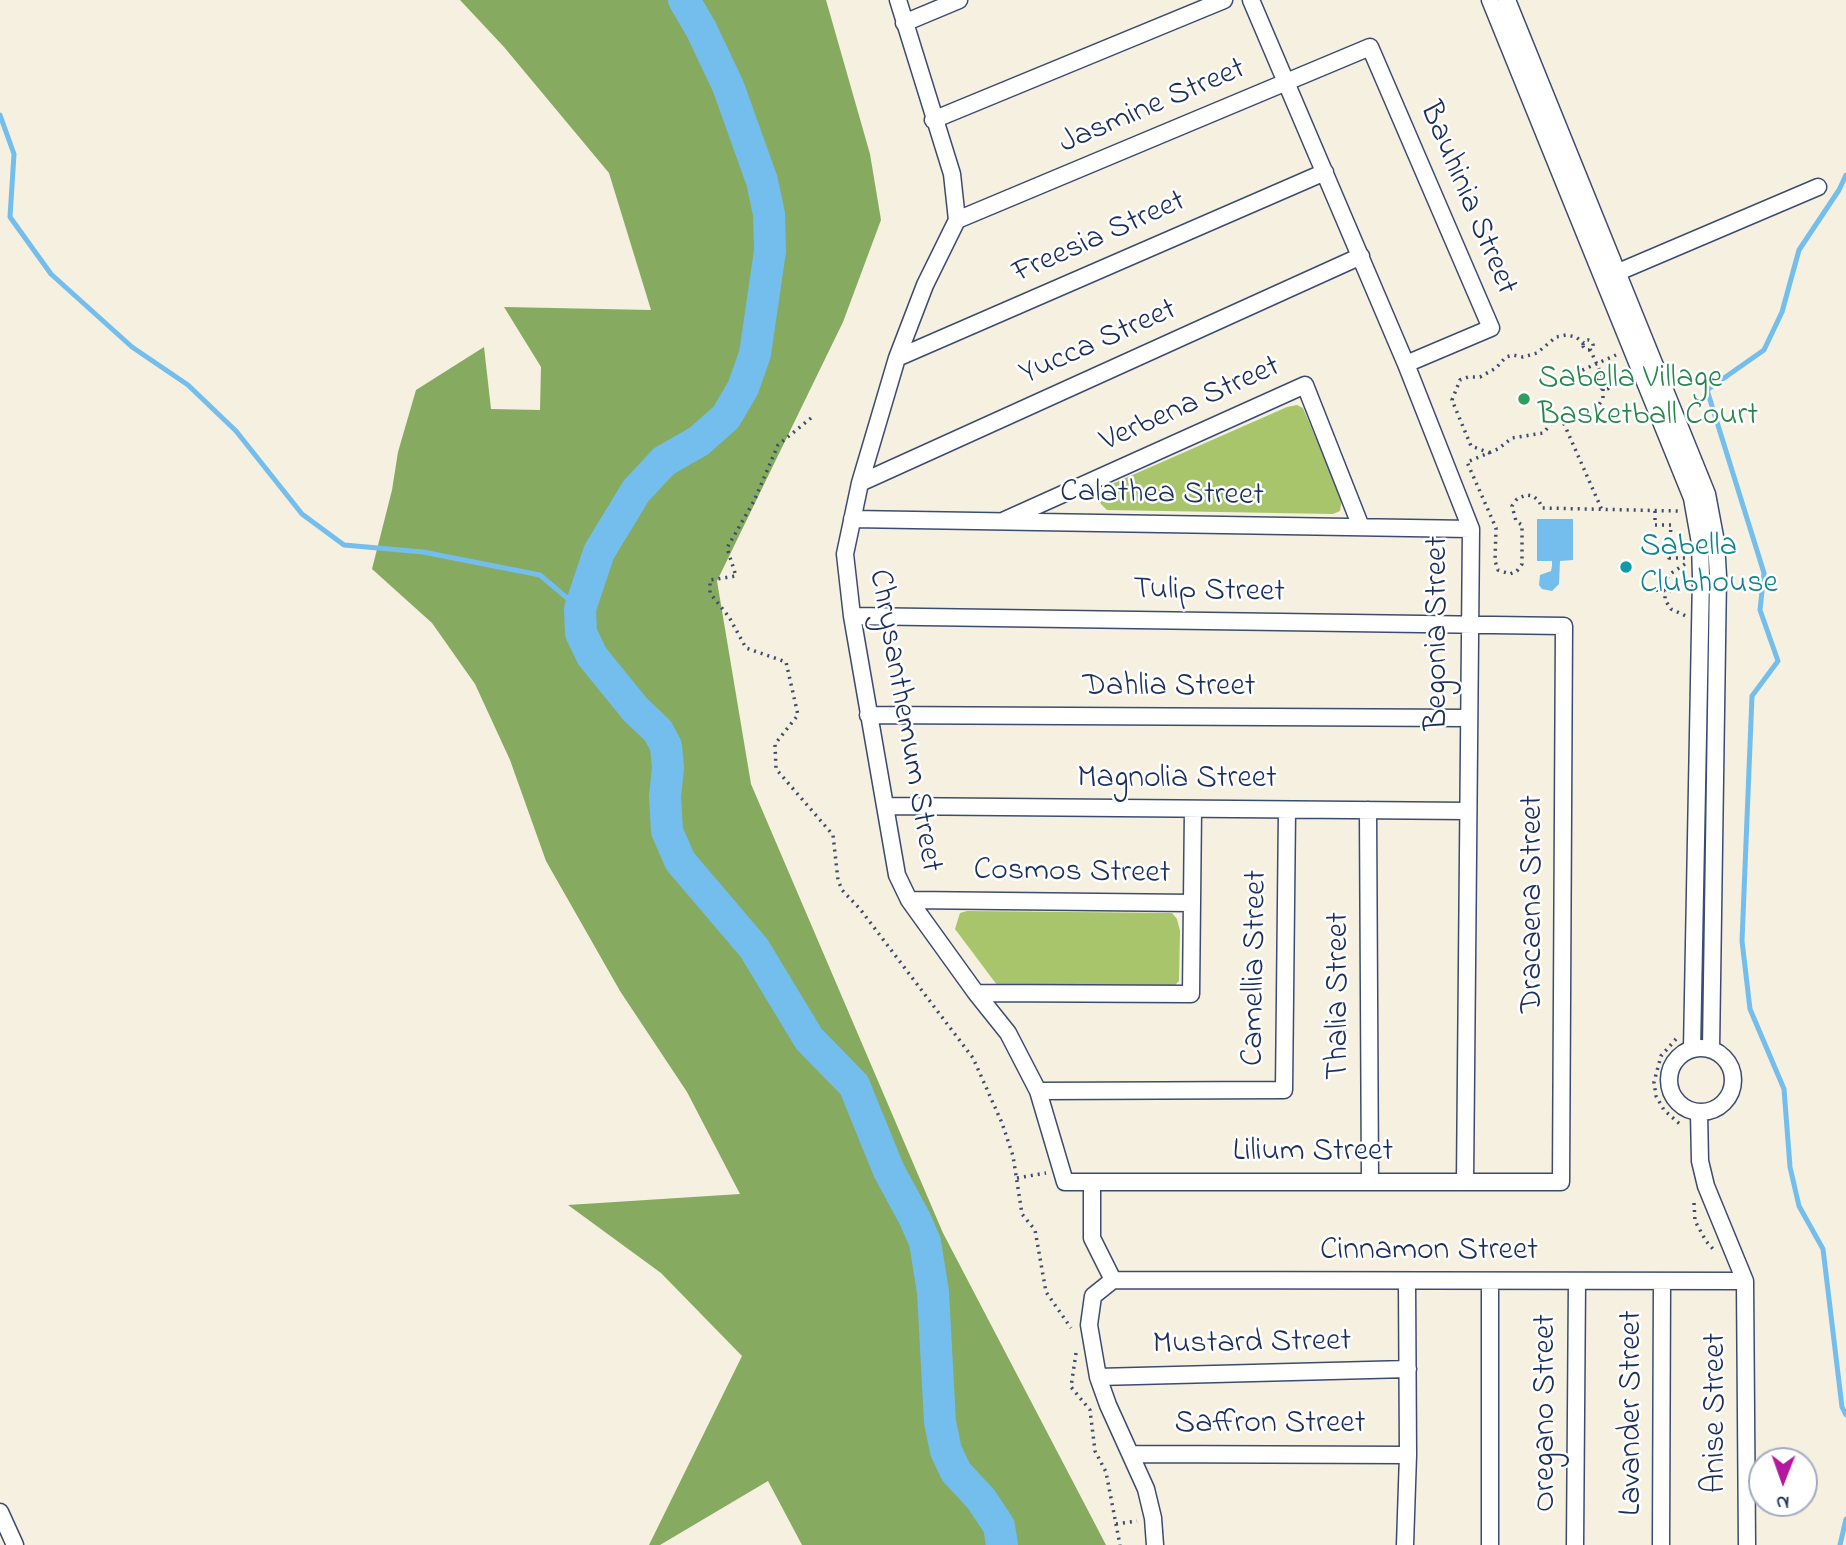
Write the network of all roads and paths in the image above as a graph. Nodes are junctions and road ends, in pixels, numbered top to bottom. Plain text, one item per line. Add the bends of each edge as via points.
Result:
1 (898, 0) edge
2 (959, 0) edge
3 (1224, 0) edge
4 (1251, 0) edge
5 (1490, 0) edge
6 (1507, 0) edge
7 (904, 23) junction
8 (1370, 47) joint
9 (1286, 82) junction
10 (933, 120) junction
11 (1325, 172) junction
12 (1818, 187) dead end
13 (957, 220) junction
14 (1360, 256) junction
15 (1611, 275) junction
16 (1584, 343) junction
17 (1590, 349) junction
18 (1619, 354) dead end
19 (897, 358) junction
20 (1597, 363) junction
21 (1406, 364) junction
22 (1576, 373) dead end
23 (1603, 378) junction
24 (1603, 389) junction
25 (1561, 417) junction
26 (811, 418) dead end
27 (1490, 453) junction
28 (860, 483) junction
29 (1602, 510) junction
30 (1655, 511) dead end
31 (852, 519) junction
32 (1001, 522) junction
33 (1361, 527) junction
34 (1471, 529) junction
35 (1656, 590) dead end
36 (1671, 591) dead end
37 (852, 617) junction
38 (1470, 624) junction
39 (1564, 626) joint
40 (868, 715) junction
41 (1469, 718) junction
42 (886, 806) junction
43 (1193, 809) junction
44 (1287, 810) junction
45 (1368, 810) junction
46 (1468, 811) junction
47 (909, 900) junction
48 (1192, 903) junction
49 (976, 993) junction
50 (1692, 1049) junction
51 (1711, 1049) junction
52 (1038, 1091) junction
53 (1699, 1112) junction
54 (1063, 1177) junction
55 (1017, 1178) junction
56 (1092, 1182) junction
57 (1370, 1182) junction
58 (1465, 1182) junction
59 (1561, 1182) joint
60 (1113, 1280) junction
61 (1490, 1281) junction
62 (1577, 1281) junction
63 (1662, 1281) junction
64 (1745, 1281) junction
65 (1407, 1282) junction
66 (1073, 1338) dead end
67 (1077, 1349) dead end
68 (1408, 1369) junction
69 (1098, 1377) junction
70 (1132, 1454) junction
71 (1408, 1455) junction
72 (0, 1512) edge
73 (15, 1545) edge
74 (1120, 1545) edge
75 (1155, 1545) edge
76 (1405, 1545) edge
77 (1490, 1545) edge
78 (1576, 1545) edge
79 (1661, 1545) edge
80 (1747, 1545) edge

1 - 7 street
2 - 7 street
3 - 10 street
4 - 9 street, Begonia Street
5 - 15 street
6 - 15 street
7 - 10 street
8 - 9 street, Jasmine Street
8 - 21 street, Bauhinia Street via 1491,328
9 - 11 street, Begonia Street
9 - 13 street, Jasmine Street
10 - 13 street via 951,174
11 - 14 street, Begonia Street
11 - 19 street, Freesia Street
12 - 15 street
13 - 19 street, Chrysanthemum Street
14 - 21 street, Begonia Street
14 - 28 street, Yucca Street
15 - 50 street via 1692,498 1700,543
15 - 51 street via 1703,482 1716,542
16 - 17 path
16 - 17 path via 1591,341
16 - 27 path via 1577,337 1556,337 1536,353 1506,357 1480,377 1460,380 1452,400 1471,446
17 - 20 path
18 - 20 path
19 - 28 street, Chrysanthemum Street
20 - 22 path
20 - 23 path
21 - 34 street, Begonia Street
23 - 24 path
23 - 24 path via 1611,384
24 - 25 path via 1597,408
25 - 27 path via 1543,433 1512,438
25 - 29 path
26 - 55 path via 778,445 727,548 736,576 710,580 710,593 746,648 786,662 798,715 775,744 776,769 833,835 842,890 973,1058 1002,1123
27 - 29 path via 1467,462 1496,528 1496,561 1503,573 1510,575 1522,564 1522,525 1512,506 1517,499 1533,496 1542,509
28 - 31 street, Chrysanthemum Street
29 - 30 path
31 - 32 street, Calathea Street
31 - 37 street, Chrysanthemum Street via 845,554
32 - 33 street, Calathea Street
32 - 33 street, Verbena Street via 1305,386
33 - 34 street, Calathea Street
34 - 38 street, Begonia Street
35 - 36 path
37 - 38 street, Tulip Street
37 - 40 street, Chrysanthemum Street
38 - 39 street, Tulip Street
38 - 41 street, Begonia Street
39 - 59 street, Dracaena Street
40 - 41 street, Dahlia Street
40 - 42 street, Chrysanthemum Street
41 - 46 street, Begonia Street
42 - 43 street, Magnolia Street
42 - 47 street, Chrysanthemum Street via 897,875
43 - 44 street, Magnolia Street
43 - 48 street
44 - 45 street, Magnolia Street
44 - 52 street, Camellia Street via 1284,1090
45 - 46 street, Magnolia Street
45 - 57 street, Thalia Street
46 - 58 street, Begonia Street
47 - 48 street, Cosmos Street
47 - 49 street, Chrysanthemum Street
48 - 49 street via 1191,994
49 - 52 street, Chrysanthemum Street via 1008,1033
50 - 51 street
50 - 53 street via 1672,1066 1669,1083 1675,1100
51 - 53 street via 1730,1065 1732,1090 1722,1104
52 - 54 street, Chrysanthemum Street
53 - 64 street via 1700,1161 1706,1186
54 - 55 path
54 - 56 street, Lilium Street
55 - 66 path via 1022,1214 1035,1230 1046,1292
56 - 57 street, Lilium Street
56 - 60 street via 1092,1238
57 - 58 street, Lilium Street
58 - 59 street, Lilium Street
60 - 65 street, Cinnamon Street
60 - 69 street via 1093,1296 1089,1325
61 - 62 street, Cinnamon Street
61 - 65 street, Cinnamon Street
61 - 77 street
62 - 63 street, Cinnamon Street
62 - 78 street, Oregano Street
63 - 64 street, Cinnamon Street
63 - 79 street, Lavander Street
64 - 80 street, Anise Street
65 - 68 street
67 - 74 path via 1071,1387 1090,1410 1095,1451 1106,1472
68 - 69 street, Mustard Street
68 - 71 street
69 - 70 street
70 - 71 street, Saffron Street
70 - 75 street via 1146,1489
71 - 76 street
72 - 73 street

